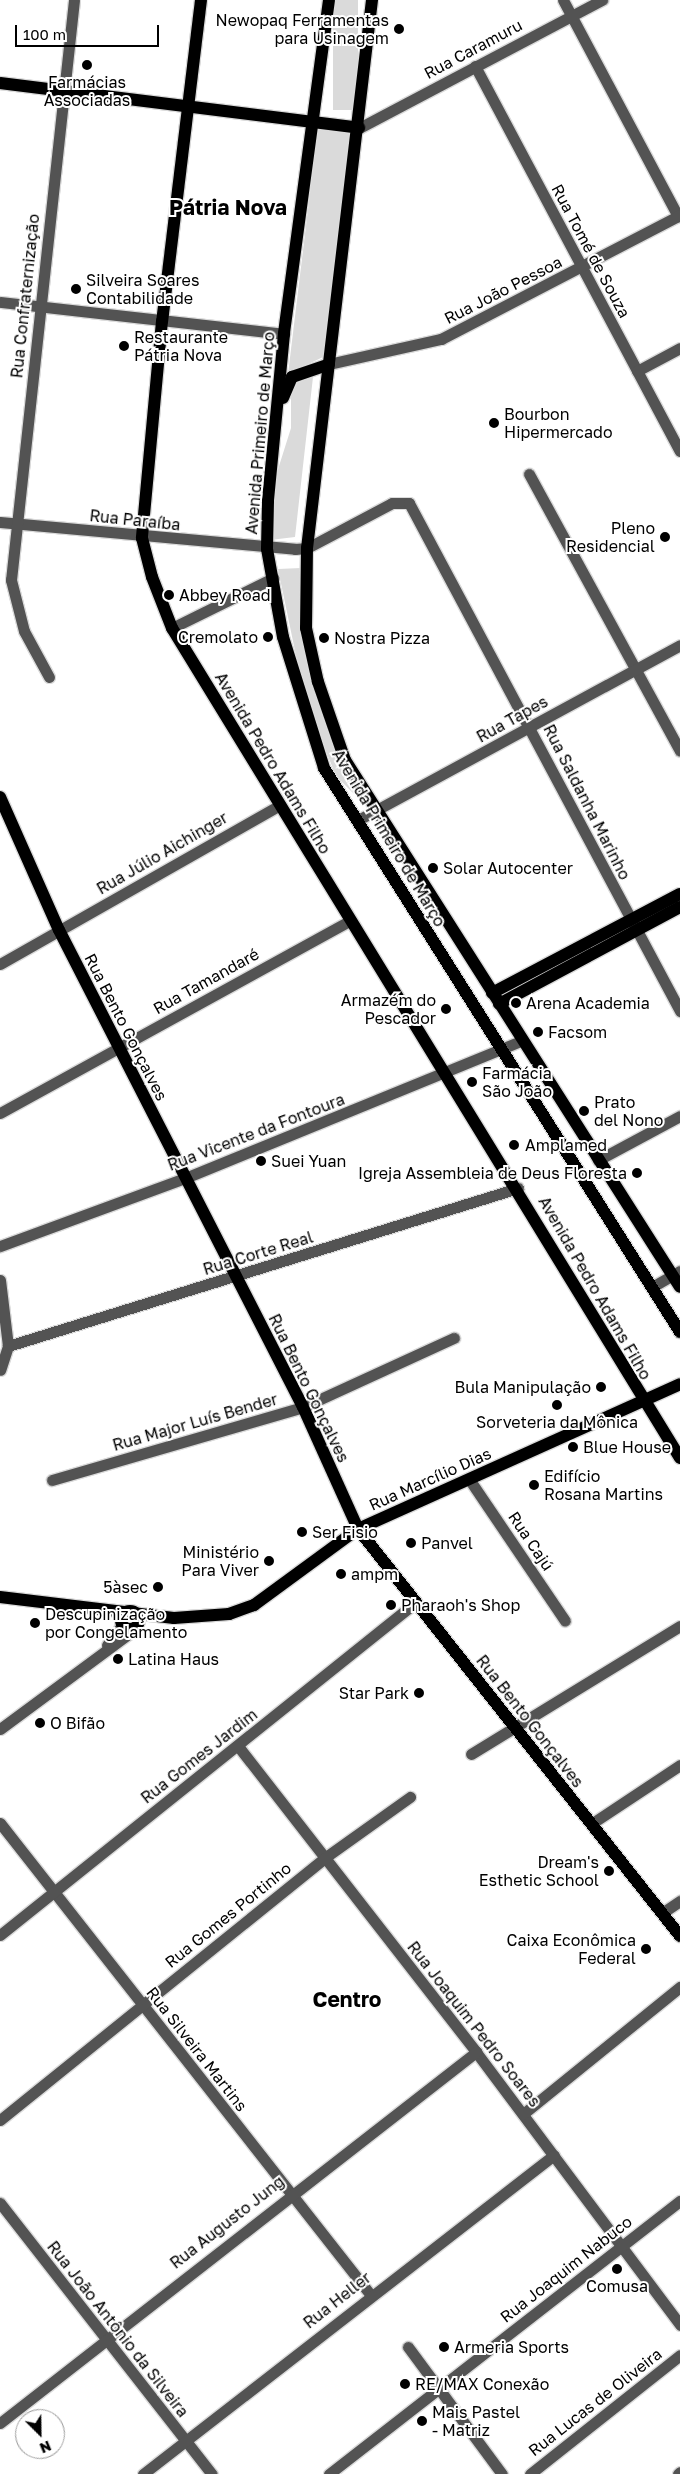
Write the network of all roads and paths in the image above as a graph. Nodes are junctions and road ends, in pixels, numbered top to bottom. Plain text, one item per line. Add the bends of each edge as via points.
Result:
1 (74, 0) edge
2 (201, 0) edge
3 (329, 0) edge
4 (372, 0) edge
5 (563, 0) edge
6 (602, 0) edge
7 (572, 16) junction
8 (475, 66) junction
9 (0, 83) edge
10 (62, 90) junction
11 (190, 105) junction
12 (312, 121) junction
13 (359, 128) junction
14 (679, 216) edge
15 (582, 268) junction
16 (0, 302) edge
17 (42, 306) junction
18 (162, 321) junction
19 (284, 334) junction
20 (680, 348) edge
21 (329, 364) junction
22 (637, 371) junction
23 (272, 448) junction
24 (680, 451) edge
25 (529, 474) dead end
26 (0, 522) edge
27 (13, 523) junction
28 (142, 538) junction
29 (307, 548) junction
30 (267, 549) junction
31 (273, 578) junction
32 (172, 628) junction
33 (680, 646) edge
34 (637, 669) junction
35 (49, 677) dead end
36 (530, 728) junction
37 (680, 751) edge
38 (0, 797) edge
39 (280, 805) junction
40 (376, 811) junction
41 (358, 820) junction
42 (680, 894) edge
43 (680, 907) edge
44 (349, 921) junction
45 (633, 926) junction
46 (59, 930) junction
47 (0, 964) edge
48 (496, 999) junction
49 (680, 1011) edge
50 (521, 1041) junction
51 (118, 1047) junction
52 (501, 1050) junction
53 (445, 1074) junction
54 (0, 1113) edge
55 (680, 1116) edge
56 (598, 1160) junction
57 (185, 1178) junction
58 (518, 1188) junction
59 (0, 1246) edge
60 (676, 1273) edge
61 (234, 1277) junction
62 (652, 1287) junction
63 (680, 1287) edge
64 (0, 1289) edge
65 (680, 1332) edge
66 (454, 1338) dead end
67 (8, 1346) junction
68 (0, 1370) edge
69 (680, 1384) edge
70 (642, 1400) junction
71 (303, 1407) junction
72 (680, 1458) edge
73 (470, 1479) junction
74 (52, 1480) dead end
75 (358, 1529) junction
76 (0, 1597) edge
77 (416, 1602) junction
78 (89, 1607) junction
79 (131, 1611) junction
80 (174, 1618) junction
81 (564, 1621) dead end
82 (121, 1624) junction
83 (680, 1626) edge
84 (136, 1628) junction
85 (105, 1649) junction
86 (513, 1726) junction
87 (0, 1729) edge
88 (238, 1746) junction
89 (471, 1754) dead end
90 (680, 1765) edge
91 (410, 1797) dead end
92 (0, 1824) edge
93 (591, 1824) junction
94 (323, 1859) junction
95 (55, 1891) junction
96 (680, 1901) edge
97 (662, 1913) junction
98 (0, 1935) edge
99 (680, 1936) edge
100 (680, 1987) edge
101 (142, 2006) junction
102 (476, 2052) junction
103 (523, 2114) junction
104 (0, 2120) edge
105 (554, 2155) junction
106 (290, 2193) junction
107 (680, 2201) edge
108 (0, 2203) edge
109 (621, 2246) junction
110 (370, 2294) junction
111 (680, 2324) edge
112 (105, 2338) junction
113 (408, 2347) dead end
114 (680, 2355) edge
115 (440, 2389) junction
116 (0, 2423) edge
117 (185, 2441) junction
118 (143, 2474) edge
119 (212, 2474) edge
120 (329, 2474) edge
121 (502, 2474) edge
122 (530, 2474) edge

1 - 10 street, Rua Confraternização
2 - 11 main road, Avenida Pedro Adams Filho
3 - 12 main road, Avenida Primeiro de Março
4 - 13 main road, Avenida Primeiro de Março
5 - 7 street
6 - 7 street, Rua Caramuru
7 - 8 street, Rua Caramuru
7 - 14 street
8 - 13 street, Rua Caramuru
8 - 15 street, Rua Tomé de Souza
9 - 10 main road
10 - 11 main road
10 - 17 street, Rua Confraternização
11 - 12 main road
11 - 18 main road, Avenida Pedro Adams Filho
12 - 13 main road
12 - 19 main road, Avenida Primeiro de Março
13 - 21 main road, Avenida Primeiro de Março
14 - 15 street, Rua João Pessoa
15 - 21 street, Rua João Pessoa via 441,339
15 - 22 street, Rua Tomé de Souza
16 - 17 street
17 - 18 street
17 - 27 street, Rua Confraternização
18 - 19 street
18 - 28 main road, Avenida Pedro Adams Filho
19 - 23 main road, Avenida Primeiro de Março
20 - 22 street
21 - 23 main road via 298,374 287,383
21 - 29 main road, Avenida Primeiro de Março
22 - 24 street, Rua Tomé de Souza
23 - 30 main road, Avenida Primeiro de Março
25 - 34 street
26 - 27 street, Rua Paraíba
27 - 28 street, Rua Paraíba
27 - 35 street, Rua Confraternização via 11,580 16,609
28 - 30 street, Rua Paraíba
28 - 32 main road, Avenida Pedro Adams Filho
29 - 30 street, Rua Paraíba
29 - 36 street, Rua Saldanha Marinho via 392,503 410,503
29 - 40 main road, Avenida Primeiro de Março via 306,628 318,682 345,760
30 - 31 main road, Avenida Primeiro de Março
31 - 32 street
31 - 41 main road, Avenida Primeiro de Março via 283,637 312,737 324,768
32 - 39 main road, Avenida Pedro Adams Filho
33 - 34 street, Rua Tapes
34 - 36 street, Rua Tapes
34 - 37 street
36 - 40 street, Rua Tapes
36 - 45 street, Rua Saldanha Marinho
38 - 46 main road, Rua Bento Gonçalves
39 - 44 main road, Avenida Pedro Adams Filho
39 - 46 street, Rua Júlio Aichinger
40 - 41 street, Rua Tapes
40 - 48 main road, Avenida Primeiro de Março
41 - 52 main road, Avenida Primeiro de Março
42 - 45 main road
43 - 45 main road
44 - 51 street, Rua Tamandaré
44 - 53 main road, Avenida Pedro Adams Filho
45 - 48 main road
45 - 49 street, Rua Saldanha Marinho
46 - 47 street, Rua Júlio Aichinger
46 - 51 main road, Rua Bento Gonçalves
48 - 50 main road, Avenida Primeiro de Março
50 - 52 street, Rua Vicente da Fontoura
50 - 56 main road, Avenida Primeiro de Março
51 - 54 street, Rua Tamandaré
51 - 57 main road, Rua Bento Gonçalves
52 - 53 street, Rua Vicente da Fontoura
52 - 62 main road, Avenida Primeiro de Março
53 - 57 street, Rua Vicente da Fontoura
53 - 58 main road, Avenida Pedro Adams Filho
55 - 56 street
56 - 60 main road, Avenida Primeiro de Março
57 - 59 street, Rua Vicente da Fontoura
57 - 61 main road, Rua Bento Gonçalves
58 - 61 street, Rua Corte Real
58 - 70 main road, Avenida Pedro Adams Filho
60 - 62 street
60 - 63 main road, Avenida Primeiro de Março
61 - 67 street, Rua Corte Real
61 - 71 main road, Rua Bento Gonçalves
62 - 65 main road, Avenida Primeiro de Março
64 - 67 street
66 - 71 street, Rua Major Luís Bender
67 - 68 street
69 - 70 main road, Rua Marcílio Dias
70 - 72 main road, Avenida Pedro Adams Filho
70 - 73 main road, Rua Marcílio Dias
71 - 74 street, Rua Major Luís Bender
71 - 75 main road, Rua Bento Gonçalves
73 - 75 main road, Rua Marcílio Dias
73 - 81 street, Rua Cajú
75 - 77 main road, Rua Bento Gonçalves
75 - 80 main road, Rua Marcílio Dias via 254,1606 228,1614
76 - 78 main road, Rua Marcílio Dias
77 - 86 main road, Rua Bento Gonçalves
77 - 88 street, Rua Gomes Jardim
78 - 79 main road, Rua Marcílio Dias
78 - 82 main road, Rua Marcílio Dias
79 - 80 main road, Rua Marcílio Dias
79 - 82 main road via 123,1614
79 - 84 main road via 138,1616
80 - 84 main road, Rua Marcílio Dias
82 - 84 main road, Rua Marcílio Dias
82 - 85 street
83 - 86 street
84 - 85 street
85 - 87 street
86 - 89 street
86 - 93 main road, Rua Bento Gonçalves
88 - 94 street, Rua Joaquim Pedro Soares
88 - 95 street, Rua Gomes Jardim
90 - 93 street
91 - 94 street, Rua Gomes Portinho
92 - 95 street, Rua Silveira Martins
93 - 97 main road, Rua Bento Gonçalves
94 - 101 street, Rua Gomes Portinho
94 - 102 street, Rua Joaquim Pedro Soares
95 - 98 street, Rua Gomes Jardim
95 - 101 street, Rua Silveira Martins
96 - 97 street
97 - 99 main road, Rua Bento Gonçalves
100 - 103 street
101 - 104 street, Rua Gomes Portinho
101 - 106 street, Rua Silveira Martins
102 - 103 street, Rua Joaquim Pedro Soares
102 - 106 street, Rua Augusto Jung
103 - 105 street, Rua Joaquim Pedro Soares
105 - 109 street, Rua Joaquim Pedro Soares
105 - 110 street, Rua Heller
106 - 110 street, Rua Silveira Martins
106 - 112 street, Rua Augusto Jung
107 - 109 street, Rua Joaquim Nabuco
108 - 112 street, Rua João Antônio da Silveira
109 - 111 street, Rua Joaquim Pedro Soares
109 - 115 street, Rua Joaquim Nabuco
110 - 117 street, Rua Heller
112 - 116 street, Rua Augusto Jung
112 - 117 street, Rua João Antônio da Silveira
113 - 115 street
114 - 122 street, Rua Lucas de Oliveira
115 - 120 street, Rua Joaquim Nabuco
115 - 121 street
117 - 118 street, Rua Heller
117 - 119 street, Rua João Antônio da Silveira

